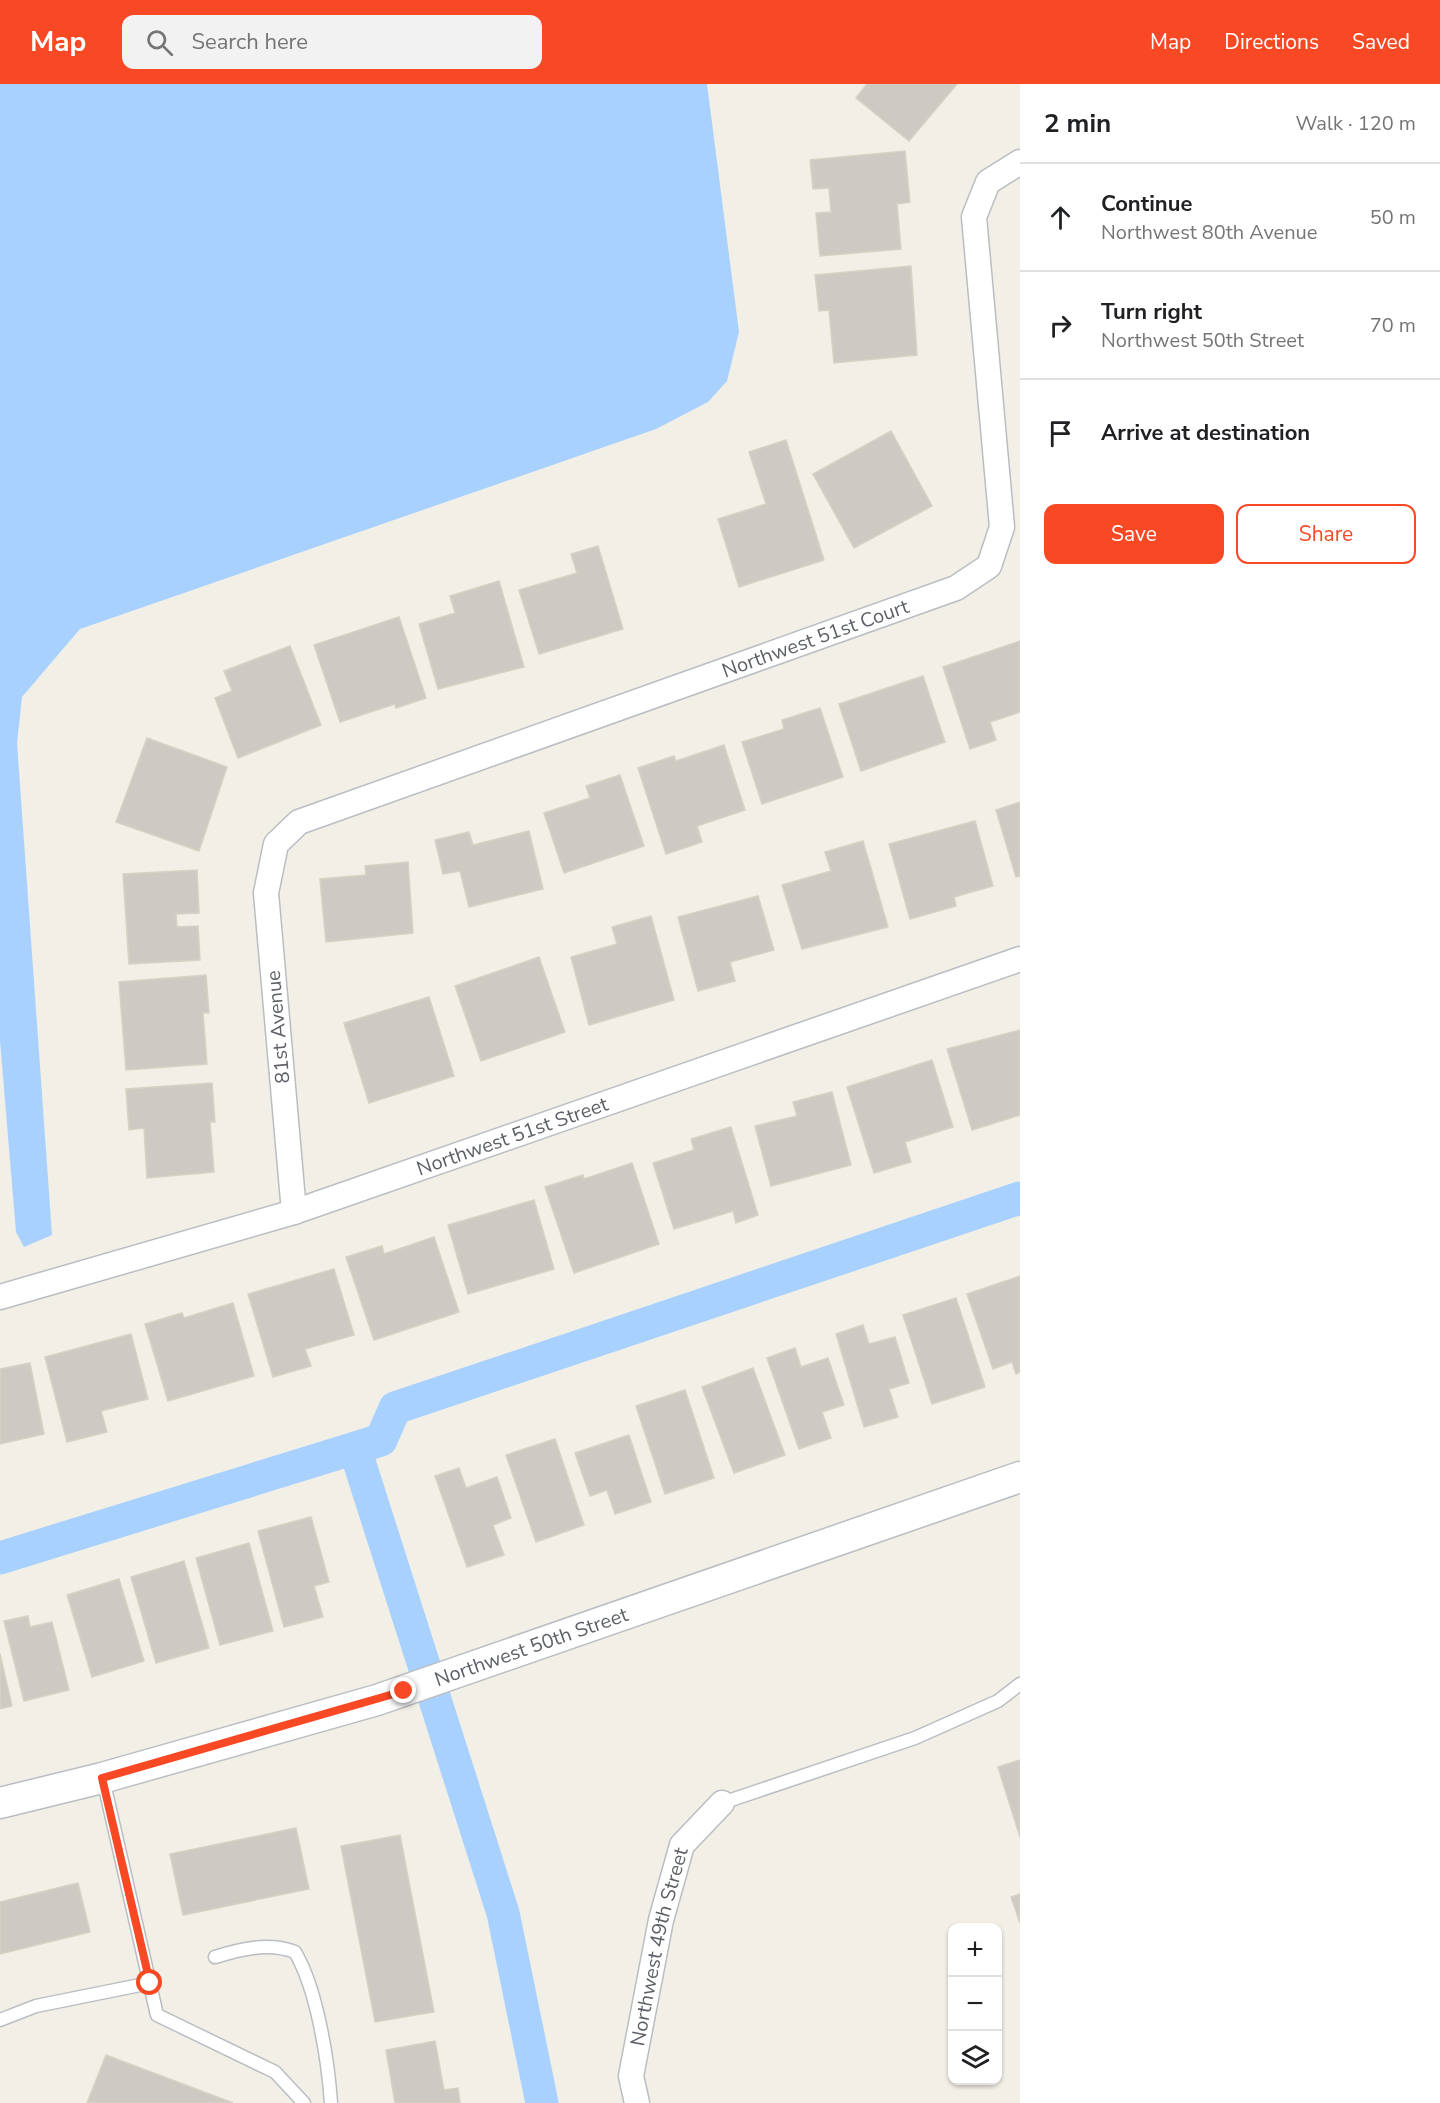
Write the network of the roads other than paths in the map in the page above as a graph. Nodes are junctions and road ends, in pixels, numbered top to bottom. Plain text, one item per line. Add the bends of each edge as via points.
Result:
1 (1020, 162) edge
2 (276, 844) joint
3 (1020, 958) edge
4 (294, 1212) junction
5 (0, 1297) edge
6 (1020, 1477) edge
7 (1020, 1684) edge
8 (102, 1778) junction
9 (0, 1803) edge
10 (722, 1803) joint
11 (215, 1957) dead end
12 (150, 1983) junction
13 (0, 2020) edge
14 (304, 2103) edge
15 (331, 2103) edge
16 (637, 2103) edge

1 - 2 street, Northwest 51st Court via 988,182 974,218 1002,527 989,566 956,588 299,822
2 - 4 street, 81st Avenue via 266,893
3 - 4 street, Northwest 51st Street
4 - 5 street, Northwest 51st Street
6 - 8 street, Northwest 50th Street via 404,1691
7 - 10 lane via 998,1701 915,1738
8 - 9 street, Northwest 50th Street
8 - 12 lane
10 - 16 street, Northwest 49th Street via 682,1845 664,1909 631,2076
11 - 15 lane via 271,1946 295,1952 312,1998
12 - 13 lane via 36,2006
12 - 14 lane via 157,2015 275,2072

